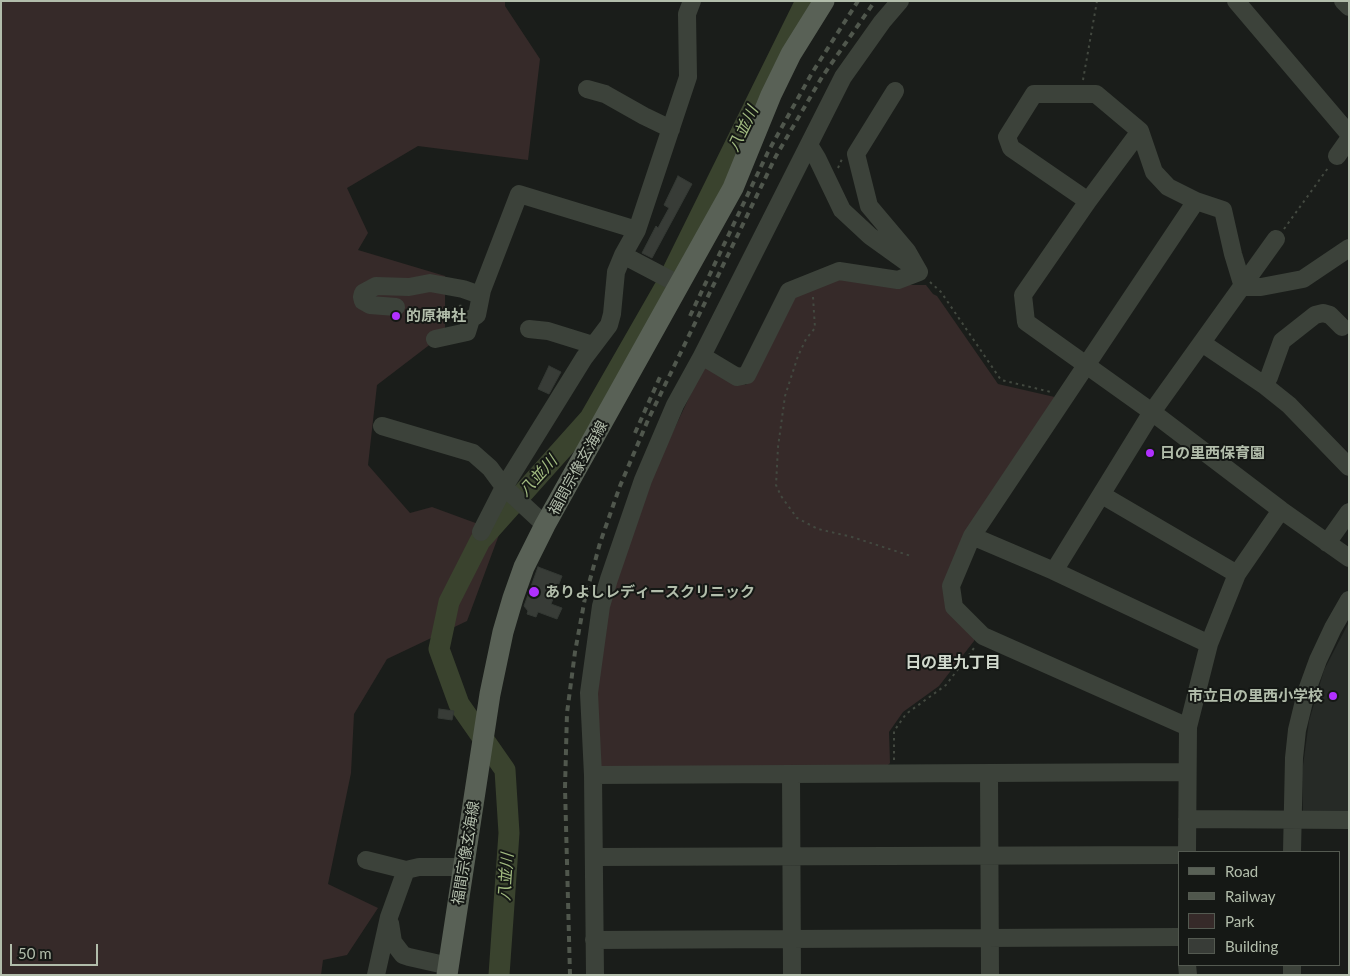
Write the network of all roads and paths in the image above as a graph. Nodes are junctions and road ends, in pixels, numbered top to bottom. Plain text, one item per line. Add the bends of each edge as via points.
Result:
1 (692, 1) edge
2 (824, 1) edge
3 (900, 1) edge
4 (1097, 1) edge
5 (1236, 1) edge
6 (1344, 1) edge
7 (1349, 7) edge
8 (587, 89) dead end
9 (895, 91) dead end
10 (1081, 94) junction
11 (671, 129) junction
12 (1140, 131) junction
13 (1349, 134) edge
14 (1349, 139) edge
15 (809, 145) junction
16 (1337, 156) joint
17 (1196, 200) junction
18 (1088, 201) junction
19 (637, 230) junction
20 (1273, 244) joint
21 (1349, 248) edge
22 (622, 255) junction
23 (919, 272) junction
24 (810, 282) junction
25 (676, 283) junction
26 (1243, 287) junction
27 (480, 298) junction
28 (396, 307) dead end
29 (427, 312) dead end
30 (1342, 327) dead end
31 (529, 329) dead end
32 (435, 339) dead end
33 (1202, 343) junction
34 (593, 346) junction
35 (702, 356) junction
36 (1086, 367) junction
37 (1264, 386) junction
38 (1067, 396) junction
39 (1152, 412) junction
40 (382, 426) dead end
41 (1349, 467) edge
42 (504, 487) junction
43 (1102, 496) junction
44 (1281, 510) junction
45 (1349, 512) edge
46 (546, 525) junction
47 (481, 532) dead end
48 (972, 536) junction
49 (1327, 543) junction
50 (911, 556) dead end
51 (1349, 558) edge
52 (1054, 571) junction
53 (1238, 574) junction
54 (1349, 600) edge
55 (983, 636) junction
56 (1209, 644) junction
57 (1188, 727) junction
58 (1187, 772) junction
59 (791, 774) junction
60 (893, 774) junction
61 (990, 774) junction
62 (593, 775) junction
63 (1187, 819) junction
64 (1292, 819) junction
65 (1349, 820) edge
66 (1187, 851) edge
67 (1292, 851) edge
68 (990, 855) junction
69 (1178, 855) edge
70 (594, 857) junction
71 (792, 857) junction
72 (366, 860) dead end
73 (464, 867) junction
74 (406, 870) junction
75 (389, 917) junction
76 (1178, 937) edge
77 (990, 938) junction
78 (594, 940) junction
79 (792, 940) junction
80 (448, 970) edge
81 (376, 975) edge
82 (595, 975) edge
83 (792, 975) edge
84 (990, 975) edge

1 - 11 street via 687,14 688,77
2 - 25 main road, 福間宗像玄海線 via 791,54 771,95 733,188
3 - 15 street via 843,77
4 - 10 path
5 - 13 street
6 - 7 street
8 - 11 street via 605,94
9 - 23 street via 856,154 869,206 907,251
10 - 12 street via 1096,94
10 - 18 street via 1034,94 1007,137 1011,148
11 - 19 street
12 - 17 street via 1154,172 1168,187
12 - 18 street
14 - 16 street
15 - 23 street via 842,210 870,236
15 - 35 street
16 - 20 path
17 - 26 street via 1223,210
17 - 36 street
18 - 36 street via 1022,295 1026,322
19 - 22 street
19 - 27 street via 519,194
20 - 26 street
21 - 26 street via 1303,279
22 - 25 street
22 - 34 street via 616,272 609,325
23 - 24 street via 898,280 839,271
23 - 38 path via 941,292 1001,380
24 - 35 street via 790,291 747,375 737,377
24 - 50 path via 815,328 798,356 785,396 776,485 797,518 818,529
25 - 46 main road, 福間宗像玄海線
26 - 33 street
27 - 28 street via 463,289 430,283 409,287 376,286 363,293 363,301 370,305
27 - 29 path
27 - 32 street via 477,315 471,319 467,332
30 - 37 street via 1330,315 1315,315 1282,341
31 - 34 street via 548,331
33 - 37 street
33 - 39 street
34 - 42 street
35 - 62 street via 675,404 644,480 601,606 589,693
36 - 38 street
36 - 39 street
37 - 41 street via 1289,405
38 - 48 street
39 - 43 street
39 - 44 street
40 - 42 street via 473,454 490,468
42 - 46 street
42 - 47 street
43 - 52 street
43 - 53 street
44 - 49 street
44 - 53 street
45 - 49 street
46 - 73 main road, 福間宗像玄海線 via 524,567 503,632 490,694
48 - 52 street
48 - 55 street via 951,586 954,607
49 - 51 street
52 - 56 street
53 - 56 street
54 - 64 street via 1333,628 1306,693 1297,730
55 - 57 street
55 - 60 path via 946,685 906,714 894,731
56 - 57 street
57 - 58 street
58 - 61 street
58 - 63 street
59 - 60 street
59 - 62 street
59 - 71 street
60 - 61 street
61 - 68 street
62 - 70 street
63 - 64 street
63 - 66 street
64 - 65 street
64 - 67 street
68 - 69 street
68 - 71 street
68 - 77 street
70 - 71 street
70 - 78 street
71 - 79 street
72 - 74 street
73 - 74 street via 419,866
73 - 80 main road, 福間宗像玄海線
74 - 75 street
75 - 80 street via 394,942 403,954
75 - 81 street
76 - 77 street
77 - 79 street
77 - 84 street
78 - 79 street
78 - 82 street
79 - 83 street

